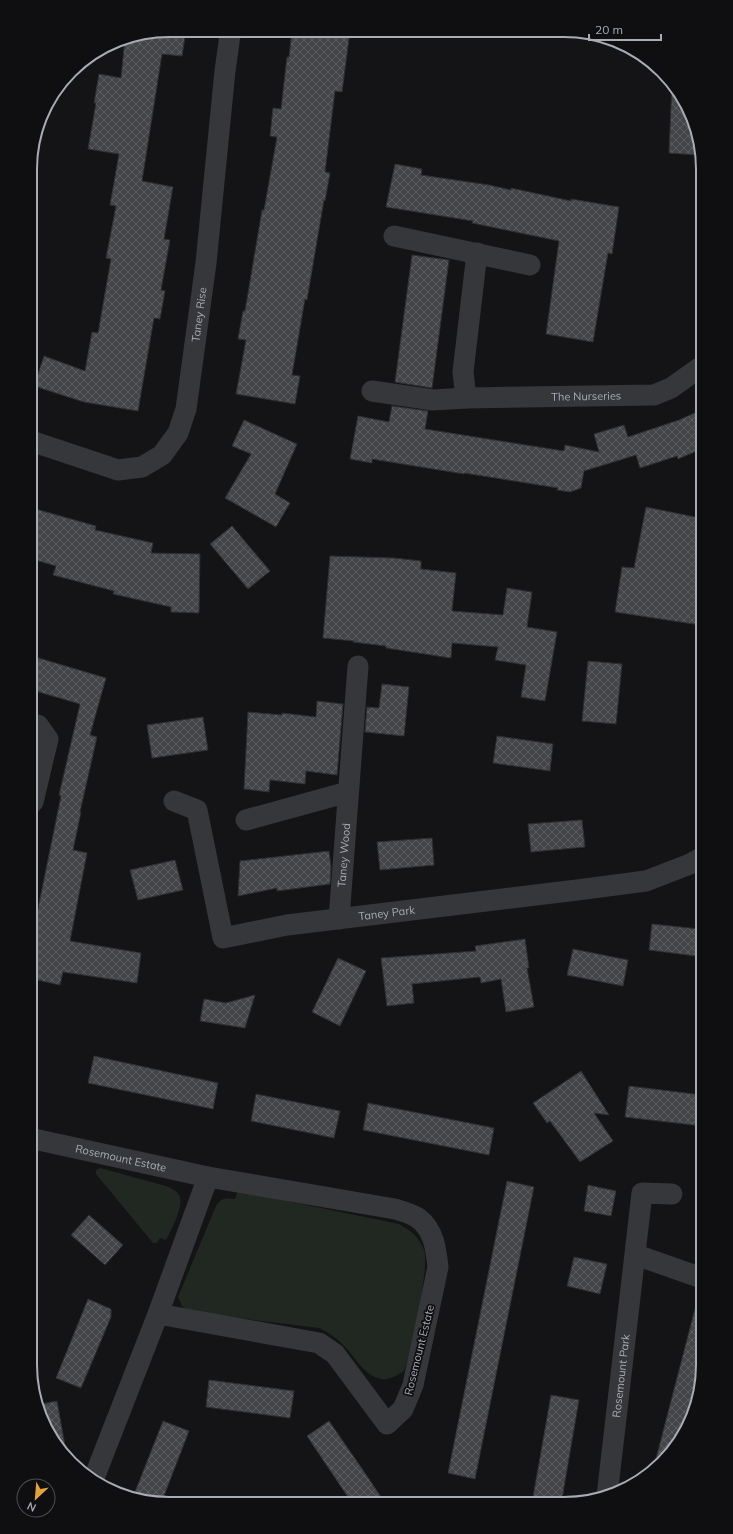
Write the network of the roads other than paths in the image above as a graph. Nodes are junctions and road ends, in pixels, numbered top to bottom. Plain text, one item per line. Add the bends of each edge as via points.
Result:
1 (230, 37) edge
2 (394, 236) dead end
3 (477, 254) junction
4 (530, 265) dead end
5 (696, 370) edge
6 (372, 391) dead end
7 (466, 398) junction
8 (37, 443) edge
9 (358, 666) dead end
10 (37, 725) edge
11 (37, 785) edge
12 (348, 792) junction
13 (174, 801) dead end
14 (246, 820) dead end
15 (696, 861) edge
16 (339, 919) junction
17 (37, 1140) edge
18 (208, 1177) junction
19 (672, 1194) dead end
20 (636, 1255) junction
21 (696, 1276) edge
22 (158, 1314) junction
23 (95, 1474) edge
24 (608, 1490) edge

1 - 8 street, Taney Rise via 205,271 186,409 178,434 162,455 142,467 118,470
2 - 3 street
3 - 4 street
3 - 7 street via 463,372
5 - 7 street, The Nurseries via 671,388 654,394
6 - 7 street, The Nurseries via 433,400
9 - 12 street, Taney Wood
10 - 11 street via 48,739
12 - 14 street
12 - 16 street, Taney Wood
13 - 16 street, Taney Park via 197,810 223,938 287,925
15 - 16 street, Taney Park via 646,881
17 - 18 street, Rosemount Estate
18 - 22 street
18 - 22 street, Rosemount Estate via 395,1209 418,1218 430,1230 438,1267 413,1385 404,1409 387,1424 335,1354 319,1343
19 - 20 street, Rosemount Park via 642,1193
20 - 21 street
20 - 24 street, Rosemount Park
22 - 23 street

